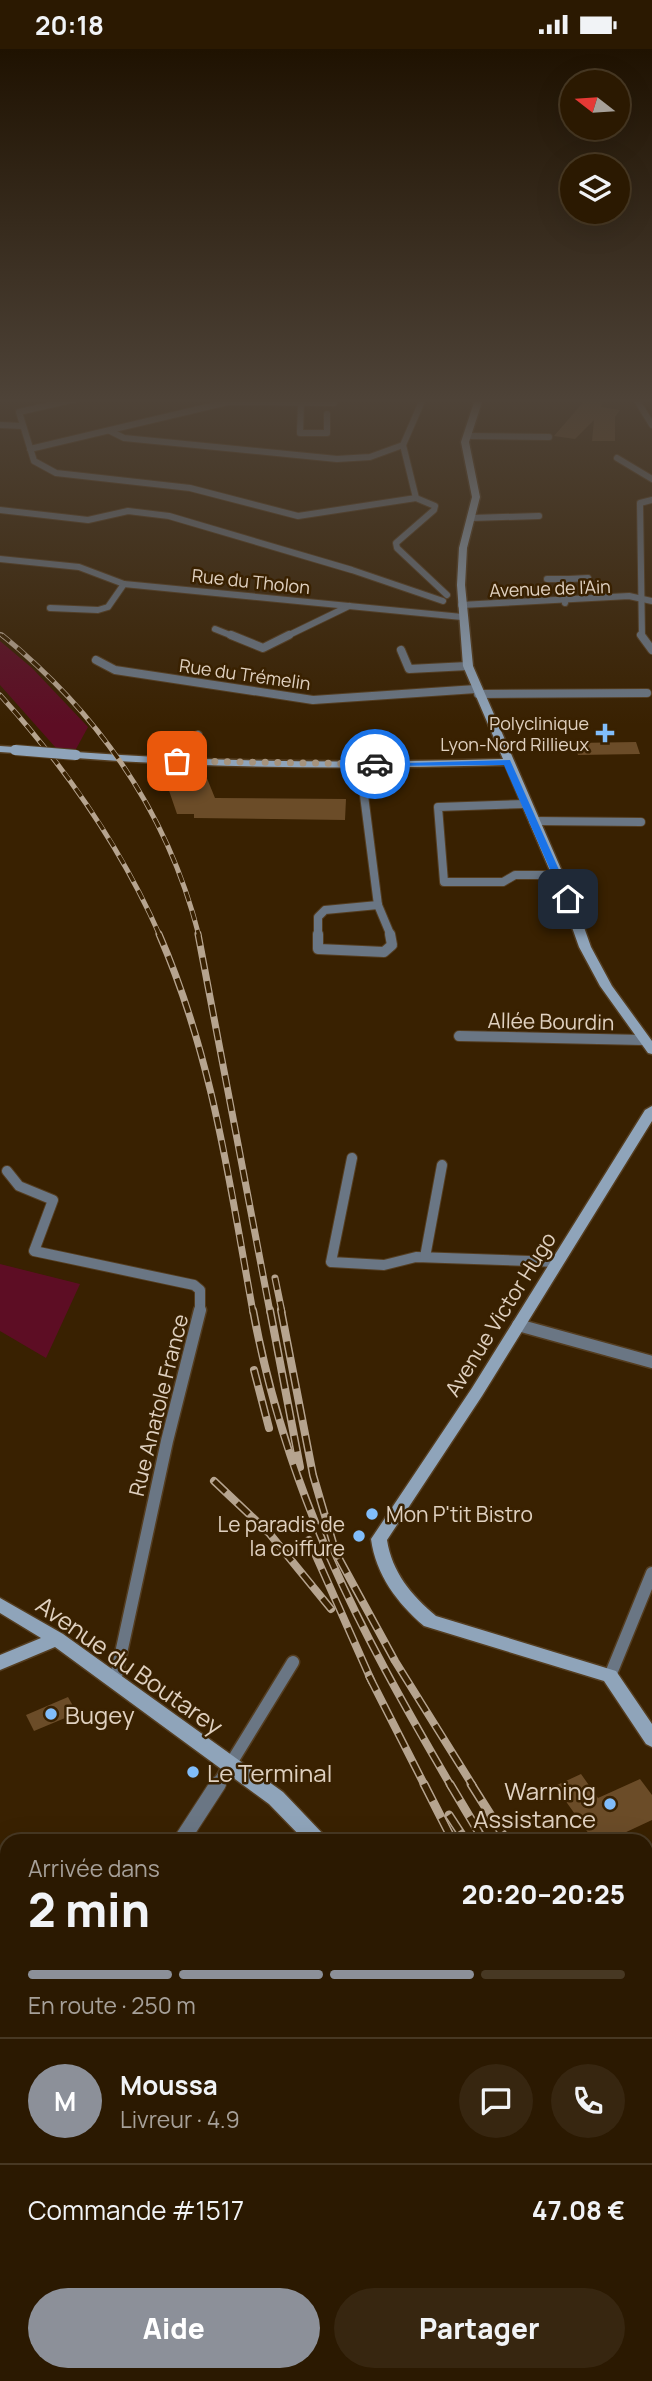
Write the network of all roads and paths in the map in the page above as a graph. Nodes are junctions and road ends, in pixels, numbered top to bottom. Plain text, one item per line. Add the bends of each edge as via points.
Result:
1 (261, 508) edge
2 (358, 508) edge
3 (435, 508) edge
4 (473, 508) edge
5 (640, 508) edge
6 (0, 510) edge
7 (640, 515) junction
8 (652, 515) edge
9 (539, 516) dead end
10 (471, 518) junction
11 (641, 533) junction
12 (652, 533) edge
13 (0, 559) edge
14 (588, 578) dead end
15 (547, 579) dead end
16 (569, 579) junction
17 (124, 584) junction
18 (461, 594) junction
19 (445, 598) junction
20 (641, 599) junction
21 (652, 599) edge
22 (566, 601) junction
23 (461, 605) junction
24 (349, 606) junction
25 (50, 608) dead end
26 (436, 615) junction
27 (462, 617) junction
28 (215, 629) dead end
29 (401, 650) dead end
30 (652, 650) edge
31 (96, 660) dead end
32 (468, 666) junction
33 (477, 692) junction
34 (647, 693) dead end
35 (198, 735) dead end
36 (0, 749) edge
37 (177, 761) junction
38 (507, 762) junction
39 (360, 764) junction
40 (526, 804) junction
41 (534, 821) junction
42 (641, 822) dead end
43 (557, 875) junction
44 (378, 905) junction
45 (459, 1036) dead end
46 (643, 1040) junction
47 (652, 1051) edge
48 (650, 1119) edge
49 (352, 1158) dead end
50 (442, 1165) dead end
51 (7, 1171) dead end
52 (425, 1257) junction
53 (558, 1262) junction
54 (519, 1325) junction
55 (652, 1362) edge
56 (652, 1573) edge
57 (0, 1605) edge
58 (57, 1639) junction
59 (293, 1662) dead end
60 (0, 1663) edge
61 (610, 1677) junction
62 (115, 1681) junction
63 (652, 1739) edge
64 (232, 1766) junction
65 (186, 1834) edge
66 (311, 1834) edge

1 - 2 street via 310,516
3 - 19 street via 396,543
4 - 10 street
5 - 7 street
6 - 19 street via 88,520 128,511 169,516
7 - 8 street
7 - 11 street
9 - 10 street
10 - 18 street via 463,548
11 - 12 street
11 - 20 street
13 - 17 street via 87,567
14 - 16 street
15 - 16 street
16 - 22 street
17 - 24 street, Rue du Tholon
17 - 25 street via 108,607
18 - 19 street
18 - 23 street
19 - 26 street
20 - 21 street, Avenue de l'Ain
20 - 22 street, Avenue de l'Ain
20 - 30 street via 642,640
22 - 23 street, Avenue de l'Ain
23 - 27 street
24 - 26 street, Rue du Tholon
24 - 28 street via 263,648
26 - 27 street, Rue du Tholon
27 - 32 street
29 - 32 street via 410,669
31 - 33 street, Rue du Trémelin via 115,670 313,700
32 - 33 street
33 - 34 street, Rue du Trémelin
33 - 38 street
35 - 37 street
36 - 37 street, bridge
37 - 39 street
38 - 39 street
38 - 40 street
39 - 44 street
40 - 41 street
40 - 43 street via 438,807 444,883
41 - 42 street
41 - 43 street
43 - 46 street via 585,947
44 - 44 street via 392,938 384,952 318,949 317,917 325,910
45 - 46 street, Allée Bourdin
46 - 47 street
48 - 53 street, Avenue Victor Hugo
49 - 52 street via 331,1262 395,1266
50 - 52 street
51 - 62 street, Rue Anatole France via 19,1186 53,1200 34,1251 200,1290 201,1307
52 - 53 street
53 - 54 street, Avenue Victor Hugo
54 - 55 street
54 - 61 street, Avenue Victor Hugo via 379,1539 385,1565 409,1604 430,1621
56 - 61 street
57 - 58 street, Avenue du Boutarey
58 - 60 street
58 - 62 street, Avenue du Boutarey
59 - 64 street
61 - 63 street
62 - 64 street, Avenue du Boutarey
64 - 65 street
64 - 66 street, Avenue du Boutarey via 291,1811

